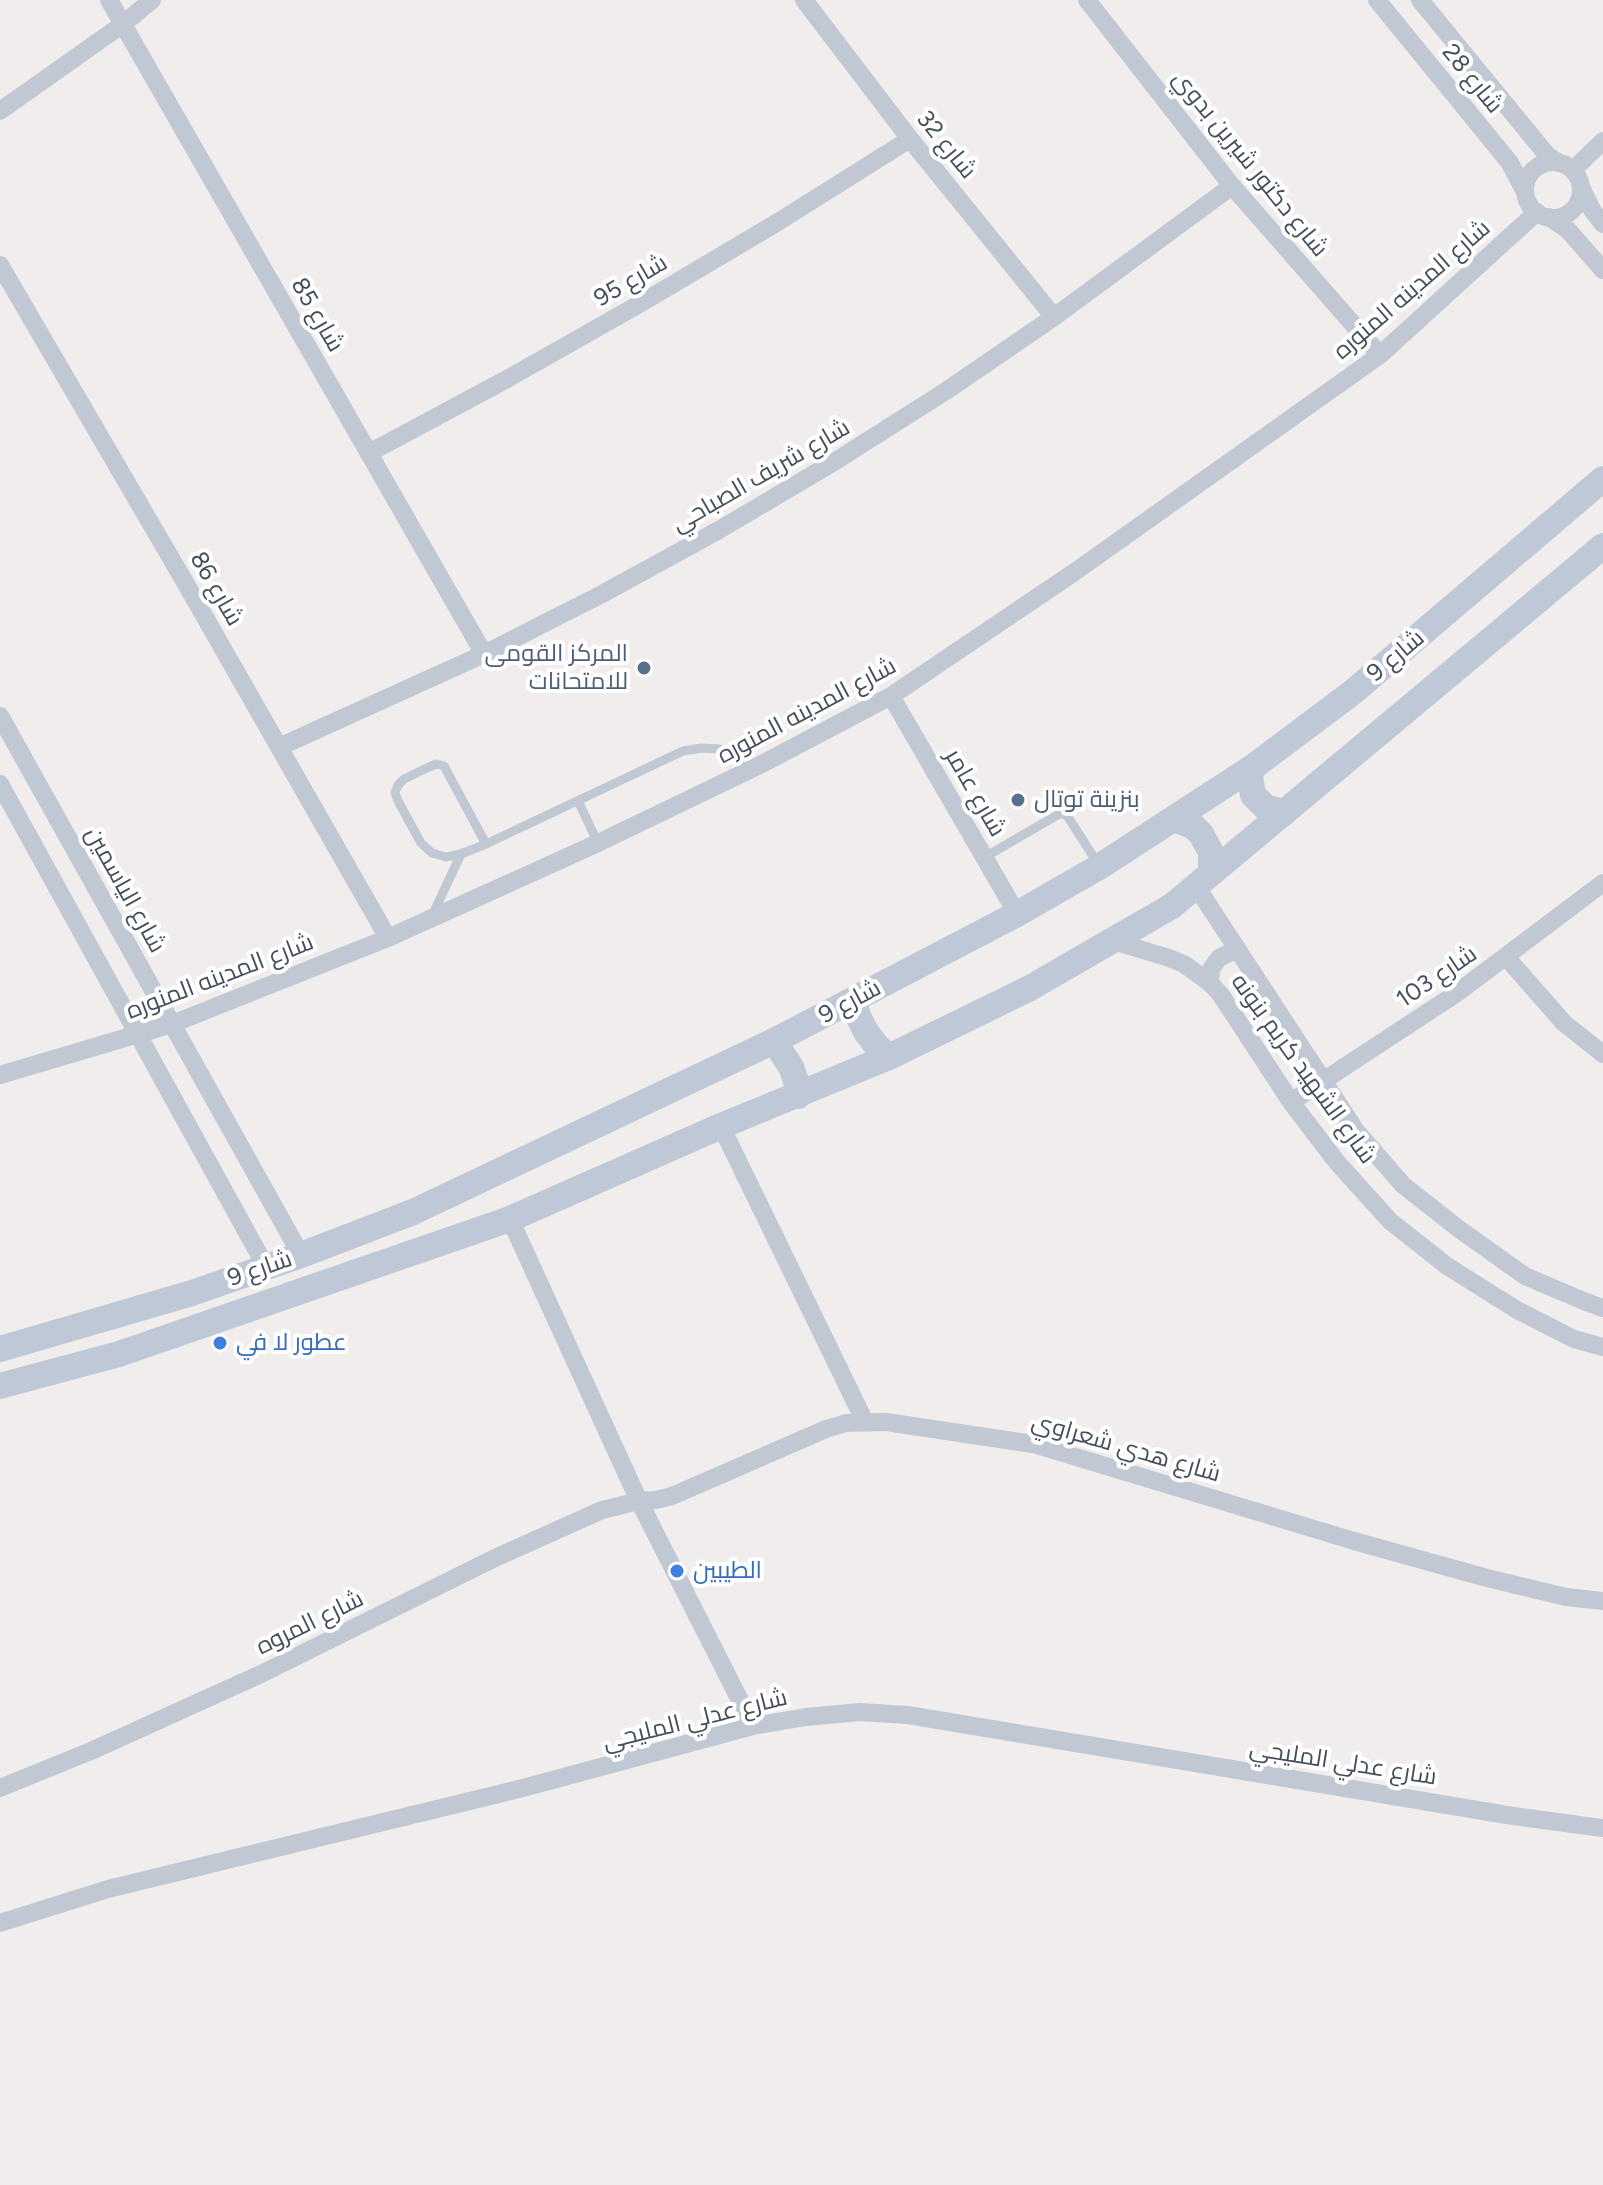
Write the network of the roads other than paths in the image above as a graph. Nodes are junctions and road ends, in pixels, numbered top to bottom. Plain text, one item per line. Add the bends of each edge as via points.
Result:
1 (109, 0) edge
2 (152, 0) edge
3 (804, 0) edge
4 (1087, 0) edge
5 (1377, 0) edge
6 (1420, 0) edge
7 (123, 24) junction
8 (0, 111) edge
9 (910, 139) junction
10 (1603, 141) edge
11 (1571, 173) junction
12 (1232, 186) junction
13 (1525, 192) junction
14 (1543, 215) junction
15 (1603, 224) edge
16 (0, 265) edge
17 (1603, 270) edge
18 (1054, 317) junction
19 (1380, 355) junction
20 (369, 453) junction
21 (1603, 479) edge
22 (1603, 546) edge
23 (484, 654) junction
24 (891, 696) junction
25 (0, 716) edge
26 (279, 747) junction
27 (760, 765) junction
28 (1253, 767) junction
29 (0, 784) edge
30 (578, 801) junction
31 (1285, 812) junction
32 (1175, 819) junction
33 (598, 843) junction
34 (486, 844) junction
35 (461, 854) junction
36 (985, 857) junction
37 (1099, 867) junction
38 (1203, 879) junction
39 (1603, 883) edge
40 (1017, 914) junction
41 (431, 919) junction
42 (388, 938) junction
43 (1113, 941) junction
44 (1238, 951) junction
45 (1507, 958) junction
46 (1210, 983) junction
47 (853, 1000) junction
48 (172, 1024) junction
49 (138, 1035) junction
50 (774, 1041) junction
51 (1603, 1054) edge
52 (889, 1057) junction
53 (0, 1075) edge
54 (1323, 1081) junction
55 (798, 1096) junction
56 (1291, 1102) junction
57 (721, 1126) junction
58 (510, 1219) junction
59 (301, 1255) junction
60 (266, 1267) junction
61 (1603, 1308) edge
62 (1603, 1347) edge
63 (0, 1349) edge
64 (0, 1386) edge
65 (865, 1422) junction
66 (639, 1501) junction
67 (1603, 1601) edge
68 (753, 1726) junction
69 (0, 1788) edge
70 (1603, 1828) edge
71 (0, 1923) edge

1 - 7 street, شارع 85
2 - 7 street
3 - 9 street, شارع 32
4 - 12 street, شارع دكتور شيرين بدوي
5 - 13 street, شارع 28 via 1510,163
6 - 11 street, شارع 28 via 1547,155
7 - 8 street
7 - 20 street, شارع 85
9 - 18 street, شارع 32
9 - 20 street, شارع 95 via 643,302
10 - 11 street
11 - 13 street via 1552,162 1538,167
11 - 14 street via 1577,203 1565,215
11 - 15 street, شارع 28
12 - 18 street, شارع شريف الصباحي
12 - 19 street, شارع دكتور شيرين بدوي
13 - 14 street via 1529,204
14 - 17 street via 1568,230
14 - 19 street, شارع المدينه المنوره
16 - 26 street, شارع 86
18 - 23 street, شارع شريف الصباحي via 946,391 719,530
19 - 24 street, شارع المدينه المنوره
20 - 23 street, شارع 85
21 - 28 main road, شارع 9 via 1353,692
22 - 31 main road, شارع 9
23 - 26 street, شارع شريف الصباحي
24 - 27 street, شارع المدينه المنوره
24 - 36 street, شارع عامر
25 - 48 street, شارع الياسمين
26 - 42 street, شارع 86
27 - 30 lane via 719,749 683,751
27 - 33 street, شارع المدينه المنوره
28 - 31 main road via 1253,795 1266,808
28 - 32 main road, شارع 9
29 - 49 street
30 - 33 lane
30 - 34 lane
31 - 38 main road, شارع 9
32 - 37 main road, شارع 9
32 - 38 main road via 1194,827 1211,852
33 - 41 street, شارع المدينه المنوره
34 - 35 lane
34 - 35 lane via 444,766 436,764 404,779 395,793 421,843 446,857
35 - 41 lane
36 - 37 lane via 1063,814
36 - 40 street, شارع عامر
37 - 40 main road, شارع 9
38 - 43 main road, شارع 9 via 1172,906
38 - 44 street, شارع الشهيد كريم بنونه
39 - 45 street, شارع 103
40 - 47 main road, شارع 9
41 - 42 street, شارع المدينه المنوره
42 - 48 street, شارع المدينه المنوره
43 - 46 street, شارع الشهيد كريم بنونه via 1184,964
43 - 52 main road, شارع 9
44 - 46 street via 1219,958
44 - 54 street, شارع الشهيد كريم بنونه
45 - 51 street via 1564,1023
45 - 54 street, شارع 103
46 - 56 street, شارع الشهيد كريم بنونه
47 - 50 main road, شارع 9
47 - 52 main road via 866,1032
48 - 49 street, شارع المدينه المنوره
48 - 59 street, شارع الياسمين
49 - 53 street, شارع المدينه المنوره
49 - 60 street
50 - 55 main road via 791,1067
50 - 59 main road, شارع 9 via 413,1212
52 - 55 main road, شارع 9
54 - 56 street, شارع 103
54 - 61 street, شارع الشهيد كريم بنونه via 1356,1131 1403,1185 1525,1276
55 - 57 main road, شارع 9
56 - 62 street, شارع الشهيد كريم بنونه via 1390,1221 1447,1266 1517,1310 1574,1339
57 - 58 main road, شارع 9
57 - 65 street
58 - 64 main road, شارع 9 via 119,1354
58 - 66 street
59 - 60 main road, شارع 9
60 - 63 main road, شارع 9
65 - 66 street, شارع هدي شعراوي via 826,1429 672,1496
65 - 67 street, شارع هدي شعراوي via 1033,1444 1472,1574
66 - 68 street
66 - 69 street, شارع المروه via 558,1529 261,1674
68 - 70 street, شارع عدلي المليجي via 860,1712 908,1715
68 - 71 street, شارع عدلي المليجي via 108,1889

